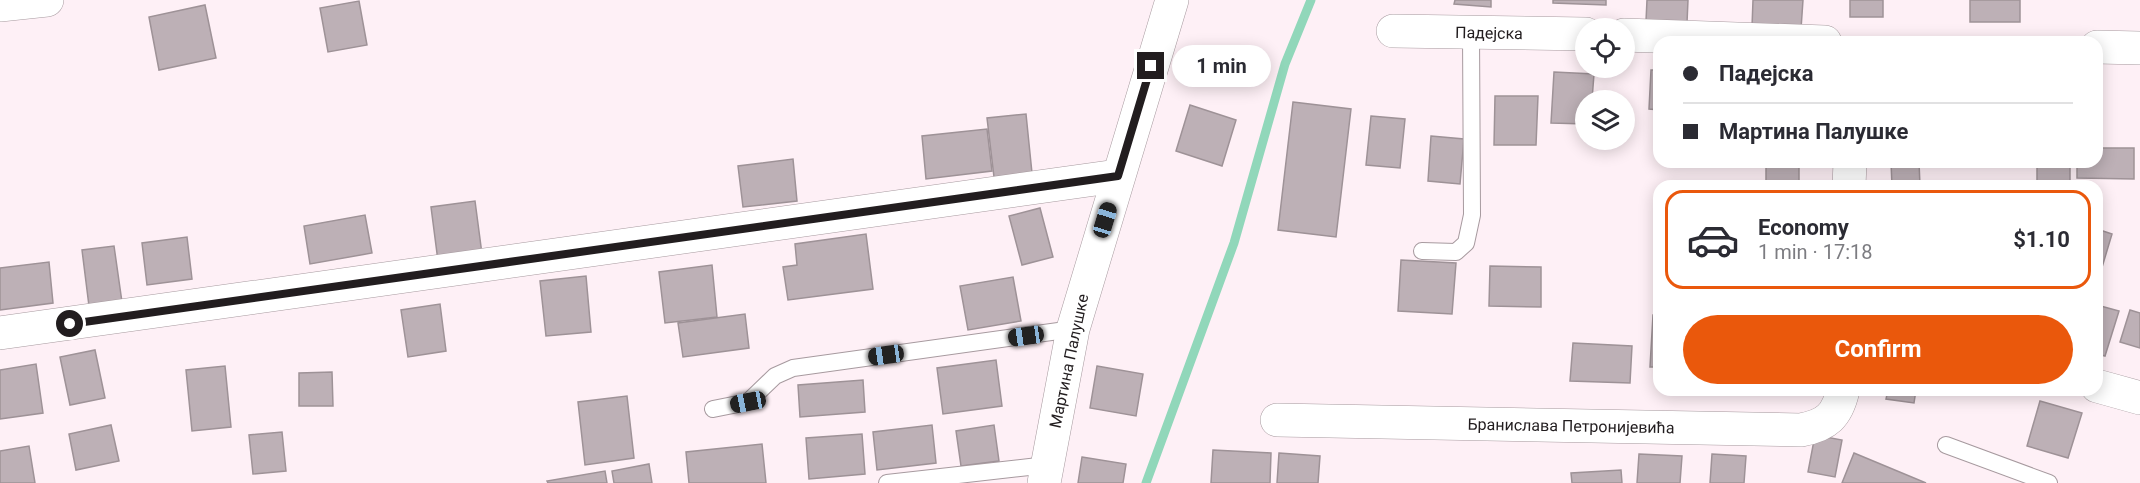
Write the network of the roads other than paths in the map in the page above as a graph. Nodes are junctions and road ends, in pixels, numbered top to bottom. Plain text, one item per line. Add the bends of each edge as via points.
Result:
1 (46, 0) edge
2 (1172, 0) edge
3 (0, 5) edge
4 (1393, 31) dead end
5 (1471, 33) junction
6 (1575, 34) edge
7 (1635, 35) edge
8 (1653, 36) edge
9 (2103, 47) edge
10 (2140, 48) edge
11 (1118, 176) junction
12 (1422, 251) dead end
13 (1073, 329) junction
14 (0, 333) edge
15 (2103, 388) edge
16 (1841, 396) edge
17 (2140, 398) edge
18 (713, 408) dead end
19 (1277, 420) dead end
20 (1946, 445) dead end
21 (1046, 474) edge
22 (887, 483) edge
23 (2049, 483) edge

1 - 3 street
2 - 11 street, Мартина Палушке
4 - 5 street, Падејска
5 - 6 street, Падејска
5 - 12 lane via 1472,214 1466,243 1456,252
7 - 8 street
9 - 10 street
11 - 13 street, Мартина Палушке
11 - 14 street
13 - 18 lane via 793,368 775,376 748,402
13 - 21 street, Мартина Палушке
15 - 17 street
16 - 19 street, Бранислава Петронијевића via 1830,418 1801,430
20 - 23 lane
21 - 22 lane

